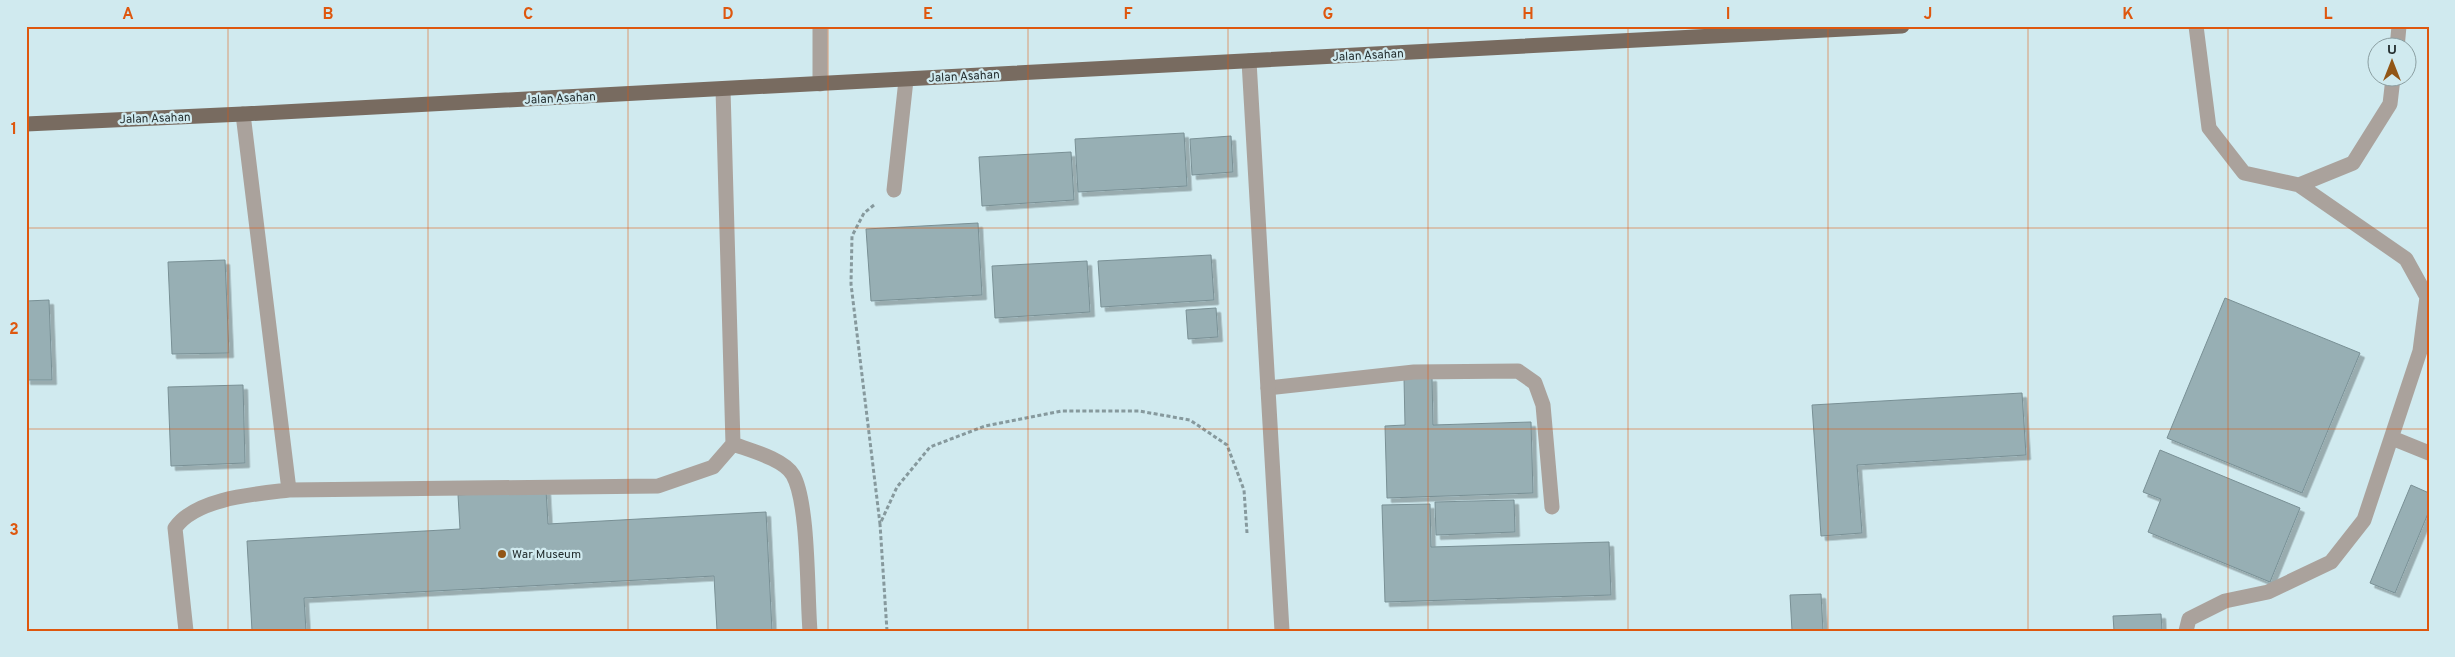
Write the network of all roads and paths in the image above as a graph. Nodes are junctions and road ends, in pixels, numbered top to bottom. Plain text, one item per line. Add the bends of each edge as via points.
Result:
1 (820, 26) edge
2 (1902, 26) edge
3 (2196, 26) edge
4 (1871, 27) edge
5 (1249, 61) junction
6 (906, 80) junction
7 (820, 84) junction
8 (2392, 88) edge
9 (723, 89) junction
10 (243, 114) junction
11 (26, 124) edge
12 (2299, 185) junction
13 (894, 190) joint
14 (1268, 388) junction
15 (2392, 438) junction
16 (733, 444) junction
17 (2429, 453) edge
18 (289, 490) junction
19 (1552, 507) dead end
20 (880, 524) junction
21 (1247, 537) dead end
22 (186, 631) edge
23 (810, 631) edge
24 (887, 631) edge
25 (1282, 631) edge
26 (2186, 631) edge

1 - 7 street
2 - 4 main road, Jalan Asahan
3 - 12 street via 2208,128 2244,173
4 - 5 main road, Jalan Asahan
5 - 6 main road, Jalan Asahan
5 - 14 street
6 - 7 main road, Jalan Asahan
6 - 13 street
7 - 9 main road, Jalan Asahan
8 - 12 street via 2390,104 2353,162
9 - 10 main road, Jalan Asahan
9 - 16 street
10 - 11 main road, Jalan Asahan
10 - 18 street
12 - 15 street via 2406,259 2427,297 2420,351
13 - 20 path via 864,213 852,236 851,284
14 - 19 street via 1414,372 1518,370 1535,383 1543,405
14 - 25 street
15 - 17 street
15 - 26 street via 2364,520 2331,562 2268,592 2225,601 2207,609 2188,619
16 - 18 street via 713,467 658,486
16 - 23 street via 768,456 793,474 802,506
18 - 22 street via 243,496 198,509 182,518 175,528
20 - 21 path via 897,487 930,448 985,426 1062,411 1139,411 1190,420 1227,445 1244,490
20 - 24 path

